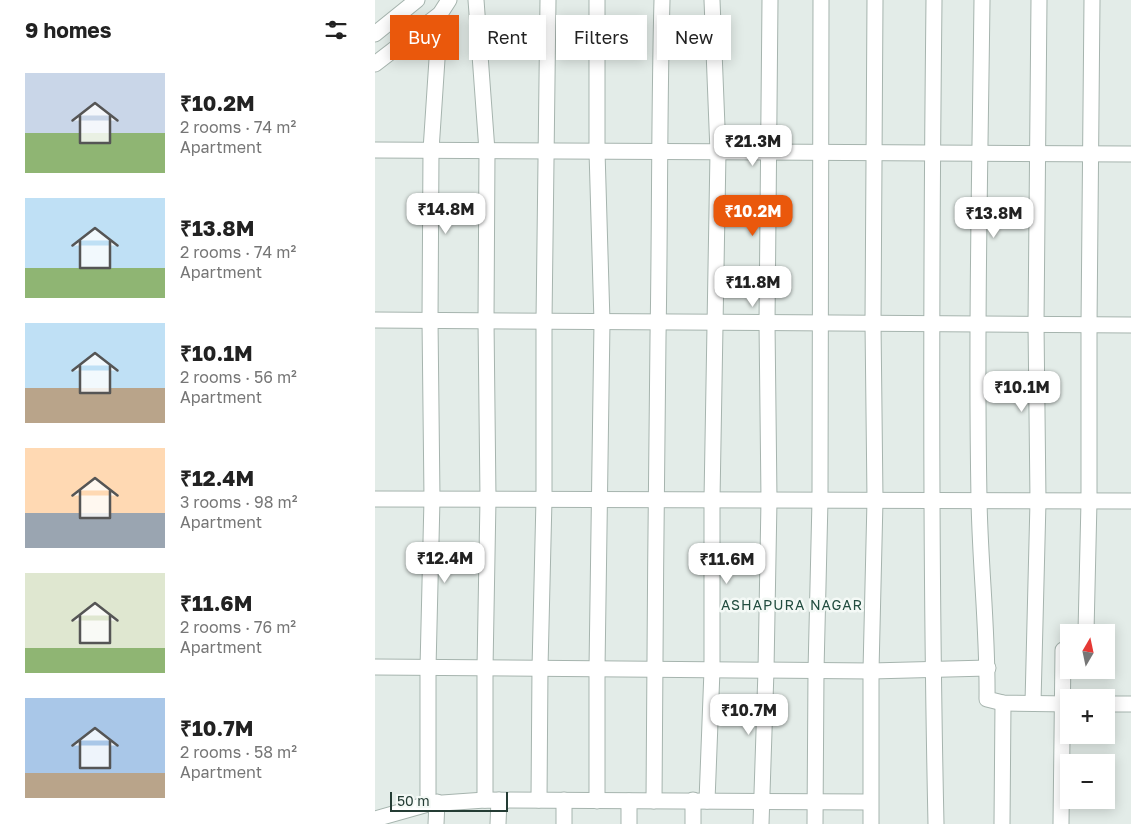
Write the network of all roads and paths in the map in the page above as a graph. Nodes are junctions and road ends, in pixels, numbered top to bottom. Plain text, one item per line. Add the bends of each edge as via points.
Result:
1 (417, 0) edge
2 (449, 0) edge
3 (476, 0) edge
4 (547, 0) edge
5 (597, 0) edge
6 (662, 0) edge
7 (712, 0) edge
8 (770, 0) edge
9 (821, 0) edge
10 (875, 0) edge
11 (934, 0) edge
12 (981, 0) edge
13 (1039, 0) edge
14 (1091, 0) edge
15 (440, 14) junction
16 (375, 34) edge
17 (375, 64) edge
18 (375, 150) edge
19 (431, 150) junction
20 (487, 150) junction
21 (546, 151) junction
22 (597, 151) junction
23 (659, 152) junction
24 (718, 152) junction
25 (769, 152) junction
26 (820, 152) junction
27 (874, 153) junction
28 (932, 153) junction
29 (980, 153) junction
30 (1038, 154) junction
31 (1090, 154) junction
32 (1131, 154) edge
33 (375, 320) edge
34 (430, 320) junction
35 (486, 321) junction
36 (544, 321) junction
37 (602, 322) junction
38 (659, 322) junction
39 (715, 322) junction
40 (767, 323) junction
41 (873, 323) junction
42 (821, 324) junction
43 (931, 324) junction
44 (978, 324) junction
45 (1036, 324) junction
46 (1089, 325) junction
47 (1131, 325) edge
48 (375, 499) edge
49 (432, 499) junction
50 (488, 499) junction
51 (544, 499) junction
52 (600, 499) junction
53 (657, 499) junction
54 (712, 500) junction
55 (769, 500) junction
56 (820, 500) junction
57 (875, 500) junction
58 (931, 500) junction
59 (979, 500) junction
60 (1037, 500) junction
61 (1089, 501) junction
62 (1131, 501) edge
63 (1086, 624) edge
64 (375, 667) edge
65 (428, 668) junction
66 (485, 668) junction
67 (540, 668) junction
68 (932, 668) junction
69 (988, 668) junction
70 (597, 669) junction
71 (654, 670) junction
72 (712, 670) junction
73 (766, 670) junction
74 (816, 671) junction
75 (871, 671) junction
76 (1003, 703) junction
77 (1033, 703) junction
78 (1060, 704) edge
79 (1115, 704) edge
80 (1131, 704) edge
81 (1064, 744) edge
82 (492, 800) junction
83 (539, 800) junction
84 (564, 800) junction
85 (597, 800) junction
86 (629, 801) junction
87 (654, 801) junction
88 (700, 801) junction
89 (815, 802) junction
90 (870, 802) junction
91 (432, 803) junction
92 (761, 803) junction
93 (375, 819) edge
94 (436, 824) edge
95 (499, 824) edge
96 (564, 824) edge
97 (629, 824) edge
98 (693, 824) edge
99 (761, 824) edge
100 (815, 824) edge
101 (871, 824) edge
102 (936, 824) edge
103 (1002, 824) edge
104 (1061, 824) edge

1 - 16 street
2 - 15 street
3 - 20 street
4 - 21 street
5 - 22 street
6 - 23 street
7 - 24 street
8 - 25 street
9 - 26 street
10 - 27 street
11 - 28 street
12 - 29 street
13 - 30 street
14 - 31 street
15 - 17 street
15 - 19 street
18 - 19 street
19 - 20 street
19 - 34 street
20 - 21 street
20 - 35 street
21 - 22 street
21 - 36 street
22 - 23 street
22 - 37 street
23 - 24 street
23 - 38 street
24 - 25 street
24 - 39 street
25 - 26 street
25 - 40 street
26 - 27 street
26 - 42 street
27 - 28 street
27 - 41 street
28 - 29 street
28 - 43 street
29 - 30 street
29 - 44 street
30 - 31 street
30 - 45 street
31 - 32 street
31 - 46 street
33 - 34 street
34 - 35 street
34 - 49 street
35 - 36 street
35 - 50 street
36 - 37 street
36 - 51 street
37 - 38 street
37 - 52 street
38 - 39 street
38 - 53 street
39 - 40 street
39 - 54 street
40 - 42 street
40 - 55 street
41 - 42 street
41 - 43 street
41 - 57 street
42 - 56 street
43 - 44 street
43 - 58 street
44 - 45 street
44 - 59 street
45 - 46 street
45 - 60 street
46 - 47 street
46 - 61 street
48 - 49 street
49 - 50 street
49 - 65 street
50 - 51 street
50 - 66 street
51 - 52 street
51 - 67 street
52 - 53 street
52 - 70 street
53 - 54 street
53 - 71 street
54 - 55 street
54 - 72 street
55 - 56 street
55 - 73 street
56 - 57 street
56 - 74 street
57 - 58 street
57 - 75 street
58 - 59 street
58 - 68 street
59 - 60 street
59 - 69 street
60 - 61 street
60 - 77 street
61 - 62 street
61 - 63 street
64 - 65 street
65 - 66 street
65 - 91 street
66 - 67 street
66 - 82 street
67 - 70 street
67 - 83 street
68 - 69 street
68 - 75 street
68 - 102 street
69 - 76 street via 987,699
70 - 71 street
70 - 85 street
71 - 72 street
71 - 87 street
72 - 73 street
72 - 88 street
73 - 74 street
73 - 92 street
74 - 75 street
74 - 89 street
75 - 90 street
76 - 77 street
76 - 103 street
77 - 78 street
79 - 80 street
81 - 104 street
82 - 83 street
82 - 91 street
82 - 95 street
83 - 84 street
84 - 85 street
84 - 96 street
85 - 86 street
86 - 87 street
86 - 97 street
87 - 88 street
88 - 92 street
88 - 98 street
89 - 90 street
89 - 92 street
89 - 100 street
90 - 101 street
91 - 93 street
91 - 94 street
92 - 99 street

